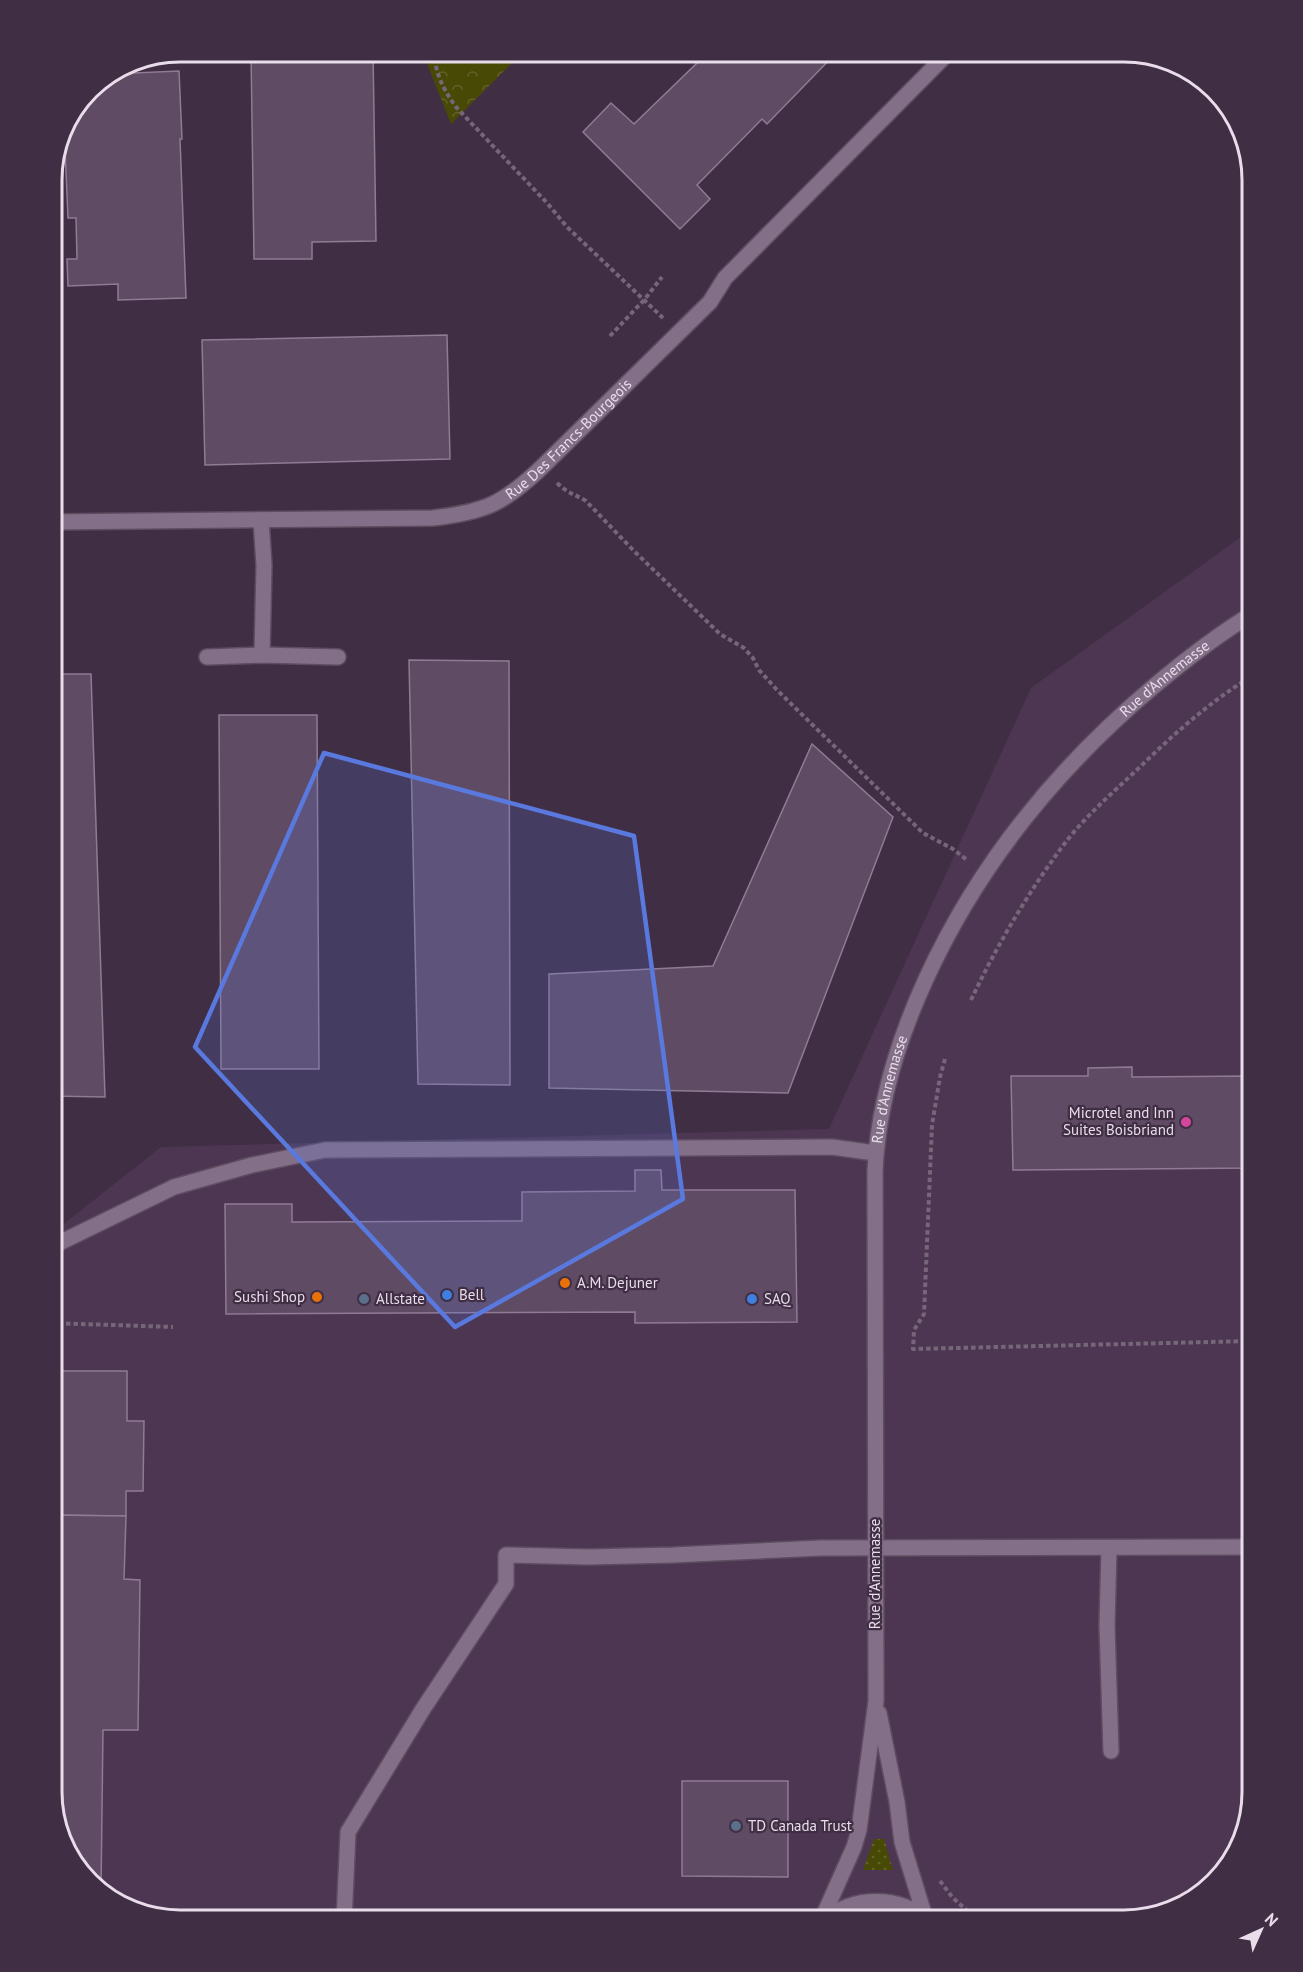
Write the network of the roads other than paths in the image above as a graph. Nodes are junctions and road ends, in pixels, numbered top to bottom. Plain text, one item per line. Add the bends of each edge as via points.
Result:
1 (939, 62) edge
2 (261, 520) junction
3 (62, 522) edge
4 (1242, 621) edge
5 (262, 655) junction
6 (207, 657) dead end
7 (338, 657) dead end
8 (876, 1153) junction
9 (62, 1242) edge
10 (1242, 1547) edge
11 (1109, 1548) junction
12 (875, 1550) junction
13 (876, 1701) junction
14 (1111, 1751) dead end
15 (344, 1910) edge
16 (827, 1910) edge
17 (841, 1910) edge
18 (912, 1910) edge
19 (924, 1910) edge

1 - 2 street, Rue Des Francs-Bourgeois via 725,278 710,302 516,492 472,513 433,518
2 - 3 street, Rue Des Francs-Bourgeois
2 - 5 street
4 - 8 street, Rue d'Annemasse via 1177,667 1102,732 1036,803 990,862 955,921 908,1019 888,1081
5 - 6 street
5 - 7 street
8 - 9 street via 832,1147 325,1150 174,1187
8 - 12 street, Rue d'Annemasse
10 - 11 street
11 - 12 street via 977,1546
11 - 14 street
12 - 13 street, Rue d'Annemasse
12 - 15 street via 820,1548 599,1557 506,1555 506,1584 348,1832
13 - 16 street, Rue d'Annemasse via 859,1830
13 - 19 street, Rue d'Annemasse via 902,1842
17 - 18 street via 882,1901

